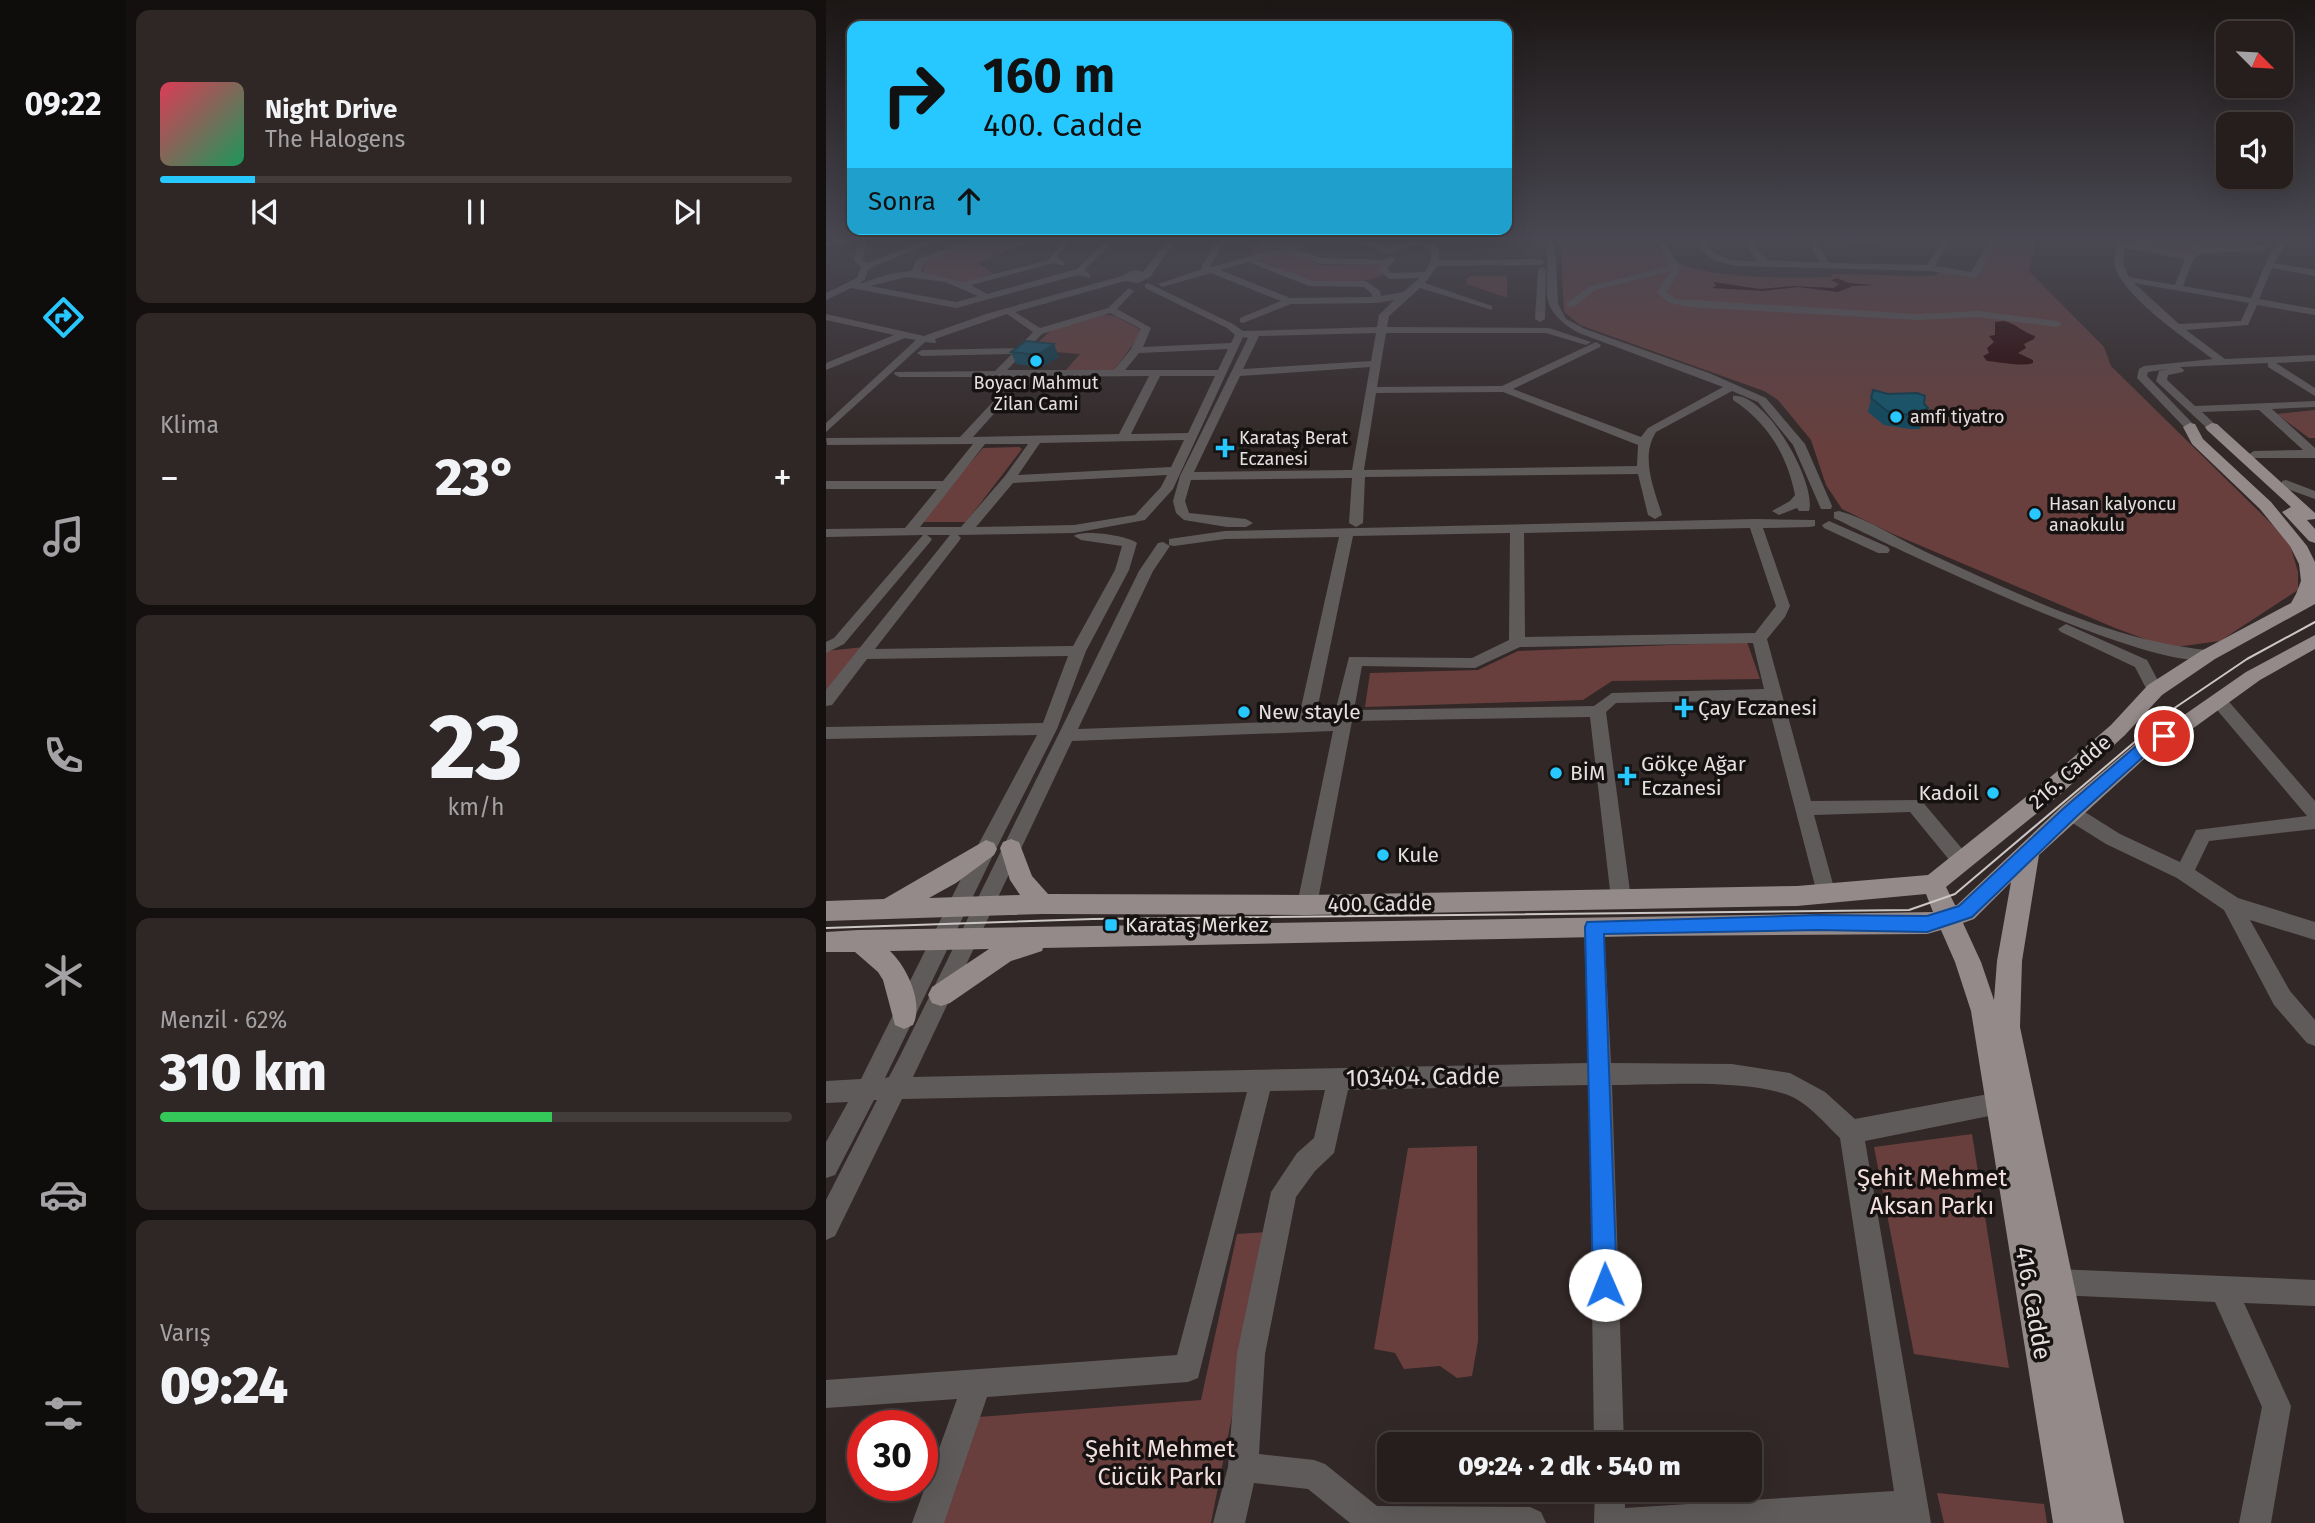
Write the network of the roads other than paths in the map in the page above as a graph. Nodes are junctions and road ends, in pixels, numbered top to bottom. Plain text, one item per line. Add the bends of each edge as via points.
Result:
1 (1023, 307) edge
2 (1035, 307) edge
3 (1113, 307) edge
4 (1189, 307) edge
5 (1210, 307) edge
6 (1275, 307) edge
7 (1390, 307) edge
8 (1538, 307) edge
9 (1554, 307) edge
10 (1744, 307) edge
11 (2156, 307) edge
12 (2253, 307) edge
13 (2289, 307) edge
14 (1111, 310) junction
15 (2315, 312) edge
16 (1012, 314) junction
17 (826, 317) edge
18 (1537, 318) junction
19 (1243, 320) junction
20 (1564, 321) junction
21 (2057, 324) dead end
22 (2178, 327) junction
23 (1381, 328) junction
24 (1257, 330) junction
25 (1308, 331) junction
26 (1546, 331) junction
27 (1039, 332) junction
28 (904, 335) junction
29 (922, 340) junction
30 (1240, 341) junction
31 (938, 342) junction
32 (1596, 345) junction
33 (1136, 350) junction
34 (1019, 351) junction
35 (922, 354) junction
36 (2223, 362) junction
37 (2313, 362) edge
38 (1374, 364) junction
39 (2272, 365) junction
40 (826, 367) edge
41 (1117, 373) junction
42 (1156, 373) junction
43 (1220, 373) junction
44 (1234, 373) junction
45 (899, 374) junction
46 (997, 374) junction
47 (1023, 375) junction
48 (1504, 388) junction
49 (1727, 389) junction
50 (1370, 390) junction
51 (2315, 393) edge
52 (2315, 404) edge
53 (2262, 406) junction
54 (2193, 409) junction
55 (2189, 427) junction
56 (2212, 427) junction
57 (826, 429) edge
58 (1191, 436) junction
59 (1123, 438) junction
60 (964, 440) junction
61 (982, 440) junction
62 (1036, 440) junction
63 (826, 441) edge
64 (1645, 443) junction
65 (2315, 454) edge
66 (2254, 455) junction
67 (1643, 471) junction
68 (1180, 474) junction
69 (1359, 475) junction
70 (1009, 479) junction
71 (2286, 484) junction
72 (826, 485) edge
73 (947, 485) junction
74 (2315, 495) edge
75 (1805, 509) junction
76 (2315, 510) edge
77 (1186, 515) junction
78 (1655, 515) junction
79 (1831, 515) junction
80 (1138, 518) junction
81 (2315, 521) edge
82 (1755, 523) junction
83 (1352, 527) junction
84 (1517, 528) junction
85 (909, 532) junction
86 (826, 533) edge
87 (959, 534) junction
88 (2315, 538) edge
89 (925, 539) junction
90 (826, 541) edge
91 (1128, 542) junction
92 (1168, 544) junction
93 (2309, 604) edge
94 (2315, 630) edge
95 (1759, 638) junction
96 (2315, 641) edge
97 (1517, 642) junction
98 (828, 648) edge
99 (2159, 648) junction
100 (867, 649) junction
101 (1078, 651) junction
102 (2208, 655) junction
103 (2141, 664) junction
104 (2155, 690) junction
105 (1773, 694) junction
106 (2218, 700) junction
107 (826, 701) edge
108 (1598, 711) junction
109 (1341, 721) junction
110 (1305, 727) junction
111 (2118, 730) junction
112 (1057, 732) junction
113 (826, 733) edge
114 (2147, 744) junction
115 (1805, 808) junction
116 (2070, 812) junction
117 (2315, 813) edge
118 (2315, 822) edge
119 (1011, 848) junction
120 (986, 849) junction
121 (2028, 853) junction
122 (1962, 862) junction
123 (2184, 873) junction
124 (1933, 884) junction
125 (1826, 895) junction
126 (1621, 899) junction
127 (1042, 904) junction
128 (2231, 904) junction
129 (1307, 905) junction
130 (983, 906) junction
131 (958, 907) junction
132 (884, 910) junction
133 (826, 912) edge
134 (1930, 922) junction
135 (1594, 927) junction
136 (2315, 931) edge
137 (1059, 936) junction
138 (968, 938) junction
139 (942, 939) junction
140 (858, 940) junction
141 (826, 942) edge
142 (941, 995) junction
143 (904, 1017) junction
144 (2315, 1036) edge
145 (1600, 1074) junction
146 (1339, 1079) junction
147 (1261, 1080) junction
148 (897, 1088) junction
149 (867, 1091) junction
150 (826, 1092) edge
151 (1999, 1103) junction
152 (1851, 1132) junction
153 (826, 1166) edge
154 (826, 1227) edge
155 (2056, 1282) junction
156 (2223, 1289) junction
157 (2315, 1293) edge
158 (977, 1384) junction
159 (826, 1394) edge
160 (1609, 1432) edge
161 (1243, 1466) junction
162 (1609, 1502) edge
163 (1913, 1514) edge
164 (2109, 1519) edge
165 (1368, 1522) edge
166 (928, 1523) edge
167 (1229, 1523) edge
168 (1530, 1523) edge
169 (1610, 1523) edge
170 (1626, 1523) edge
171 (2071, 1523) edge
172 (2255, 1523) edge

1 - 29 street
2 - 16 street
3 - 14 street
4 - 30 street
5 - 19 street
6 - 19 street
7 - 23 street
8 - 18 street
9 - 20 street
10 - 21 street via 1917,317 1978,314
11 - 22 street
12 - 22 street via 2238,325
13 - 15 street
14 - 27 street
14 - 33 street via 1146,328
16 - 27 street
16 - 31 street
17 - 28 street
18 - 20 street
18 - 23 street via 1513,325
18 - 26 street via 1536,329
19 - 24 street
20 - 26 street via 1562,329
20 - 49 street
22 - 36 street
23 - 24 street
23 - 25 street
23 - 26 street
23 - 38 street
24 - 25 street
24 - 30 street
24 - 30 street
25 - 30 street
26 - 32 street
27 - 34 street
28 - 29 street
28 - 40 street
29 - 31 street
29 - 57 street
30 - 33 street
30 - 43 street
30 - 44 street
31 - 35 street
32 - 48 street
32 - 49 street
33 - 41 street
34 - 35 street
34 - 46 street
35 - 45 street
36 - 37 street
36 - 55 street via 2144,369 2141,376
37 - 39 street
38 - 44 street
38 - 50 street
39 - 51 street
39 - 54 street via 2163,373 2161,381
41 - 42 street
41 - 47 street
42 - 43 street
42 - 59 street
43 - 58 street
44 - 68 street
45 - 46 street
45 - 63 street
46 - 47 street
47 - 60 street
48 - 50 street
48 - 64 street
49 - 64 street via 1652,430
49 - 75 street via 1752,407 1786,447
49 - 79 street via 1762,400 1786,427 1799,444
50 - 69 street
52 - 53 street
53 - 54 street
53 - 65 street
54 - 56 street
55 - 88 main road via 2225,453
55 - 93 main road via 2197,441 2299,544 2308,561
56 - 66 main road
56 - 81 main road
58 - 59 street
58 - 68 street
59 - 62 street
60 - 61 street
60 - 63 street
61 - 62 street
61 - 73 street
62 - 70 street
64 - 67 street
65 - 66 street
66 - 71 main road
67 - 69 street
67 - 78 street
68 - 69 street
68 - 70 street
68 - 77 street via 1179,501
68 - 80 street
69 - 83 street
70 - 87 street
71 - 74 street
71 - 76 main road
72 - 73 street
73 - 85 street
75 - 78 street
75 - 79 street
75 - 79 street
75 - 82 street
77 - 80 street via 1165,511
77 - 83 street via 1227,523
77 - 92 street via 1192,527 1189,532
78 - 83 street
79 - 99 street via 2025,600
79 - 103 street
80 - 87 street via 1074,528
80 - 91 street via 1124,530
82 - 84 street
82 - 95 street via 1783,606
83 - 84 street
83 - 92 street via 1225,535
83 - 110 street
84 - 97 street
85 - 86 street
85 - 87 street
87 - 89 street
87 - 91 street via 1085,536
87 - 100 street
89 - 90 street
89 - 98 street via 839,641
91 - 92 street via 1142,547
91 - 101 street via 1122,570
92 - 112 street via 1146,571
93 - 102 main road, 216. Cadde
93 - 111 main road
94 - 114 main road via 2222,684
95 - 97 street
95 - 105 street
96 - 106 main road, 216. Cadde
97 - 109 street via 1475,663 1355,661
98 - 100 street
99 - 102 street
99 - 103 street via 2161,662
100 - 101 street
100 - 107 street
101 - 112 street
102 - 104 main road, 216. Cadde
103 - 104 street
104 - 111 main road, 216. Cadde
105 - 108 street via 1612,698
105 - 115 street
106 - 114 main road, 216. Cadde via 2182,727
106 - 117 street
108 - 109 street
108 - 126 street
109 - 110 street
109 - 129 street
110 - 112 street
111 - 122 main road, 216. Cadde
112 - 113 street
112 - 119 street
112 - 120 street
114 - 116 main road, 216. Cadde
115 - 122 street via 1915,805
115 - 125 street
116 - 121 main road, 216. Cadde
116 - 123 street via 2113,839
118 - 123 street via 2203,835
119 - 127 main road via 1021,880
119 - 130 street
120 - 131 street
120 - 132 main road
121 - 134 main road, 216. Cadde via 1965,912
121 - 155 main road via 2010,953 2007,1017
122 - 124 main road, 216. Cadde
123 - 128 street
124 - 125 main road, 400. Cadde
124 - 134 main road, 416. Cadde
125 - 126 main road, 400. Cadde
126 - 129 main road, 400. Cadde
127 - 129 main road, 400. Cadde
127 - 130 main road, 400. Cadde
128 - 136 street
128 - 144 street via 2282,999
130 - 131 main road, 400. Cadde
130 - 138 street
131 - 132 main road, 400. Cadde
131 - 139 street
132 - 133 main road, 400. Cadde
134 - 135 main road, 400. Cadde
134 - 151 main road, 416. Cadde via 1968,962 1984,1011
135 - 137 main road, 400. Cadde
135 - 145 street
137 - 138 main road, 400. Cadde
137 - 142 main road via 1003,953
138 - 139 main road, 400. Cadde
138 - 142 street
139 - 140 main road, 400. Cadde
139 - 143 street
140 - 141 main road, 400. Cadde
140 - 143 main road via 881,957 898,978
142 - 148 street
143 - 149 street
145 - 146 street, 103404. Cadde
145 - 152 street, 103404. Cadde via 1732,1075 1790,1084 1817,1100
145 - 160 street
146 - 147 street, 103404. Cadde
146 - 161 street via 1325,1145 1284,1192 1251,1354
147 - 148 street, 103404. Cadde
147 - 158 street via 1188,1368
148 - 149 street, 103404. Cadde
148 - 154 street
149 - 150 street, 103404. Cadde
149 - 153 street
151 - 152 street
151 - 171 main road, 416. Cadde
152 - 163 street
155 - 156 street
155 - 164 main road
156 - 157 street
156 - 172 street via 2277,1406
158 - 159 street
158 - 166 street
161 - 165 street via 1314,1475
161 - 167 street
162 - 169 street
163 - 170 street
165 - 168 street

